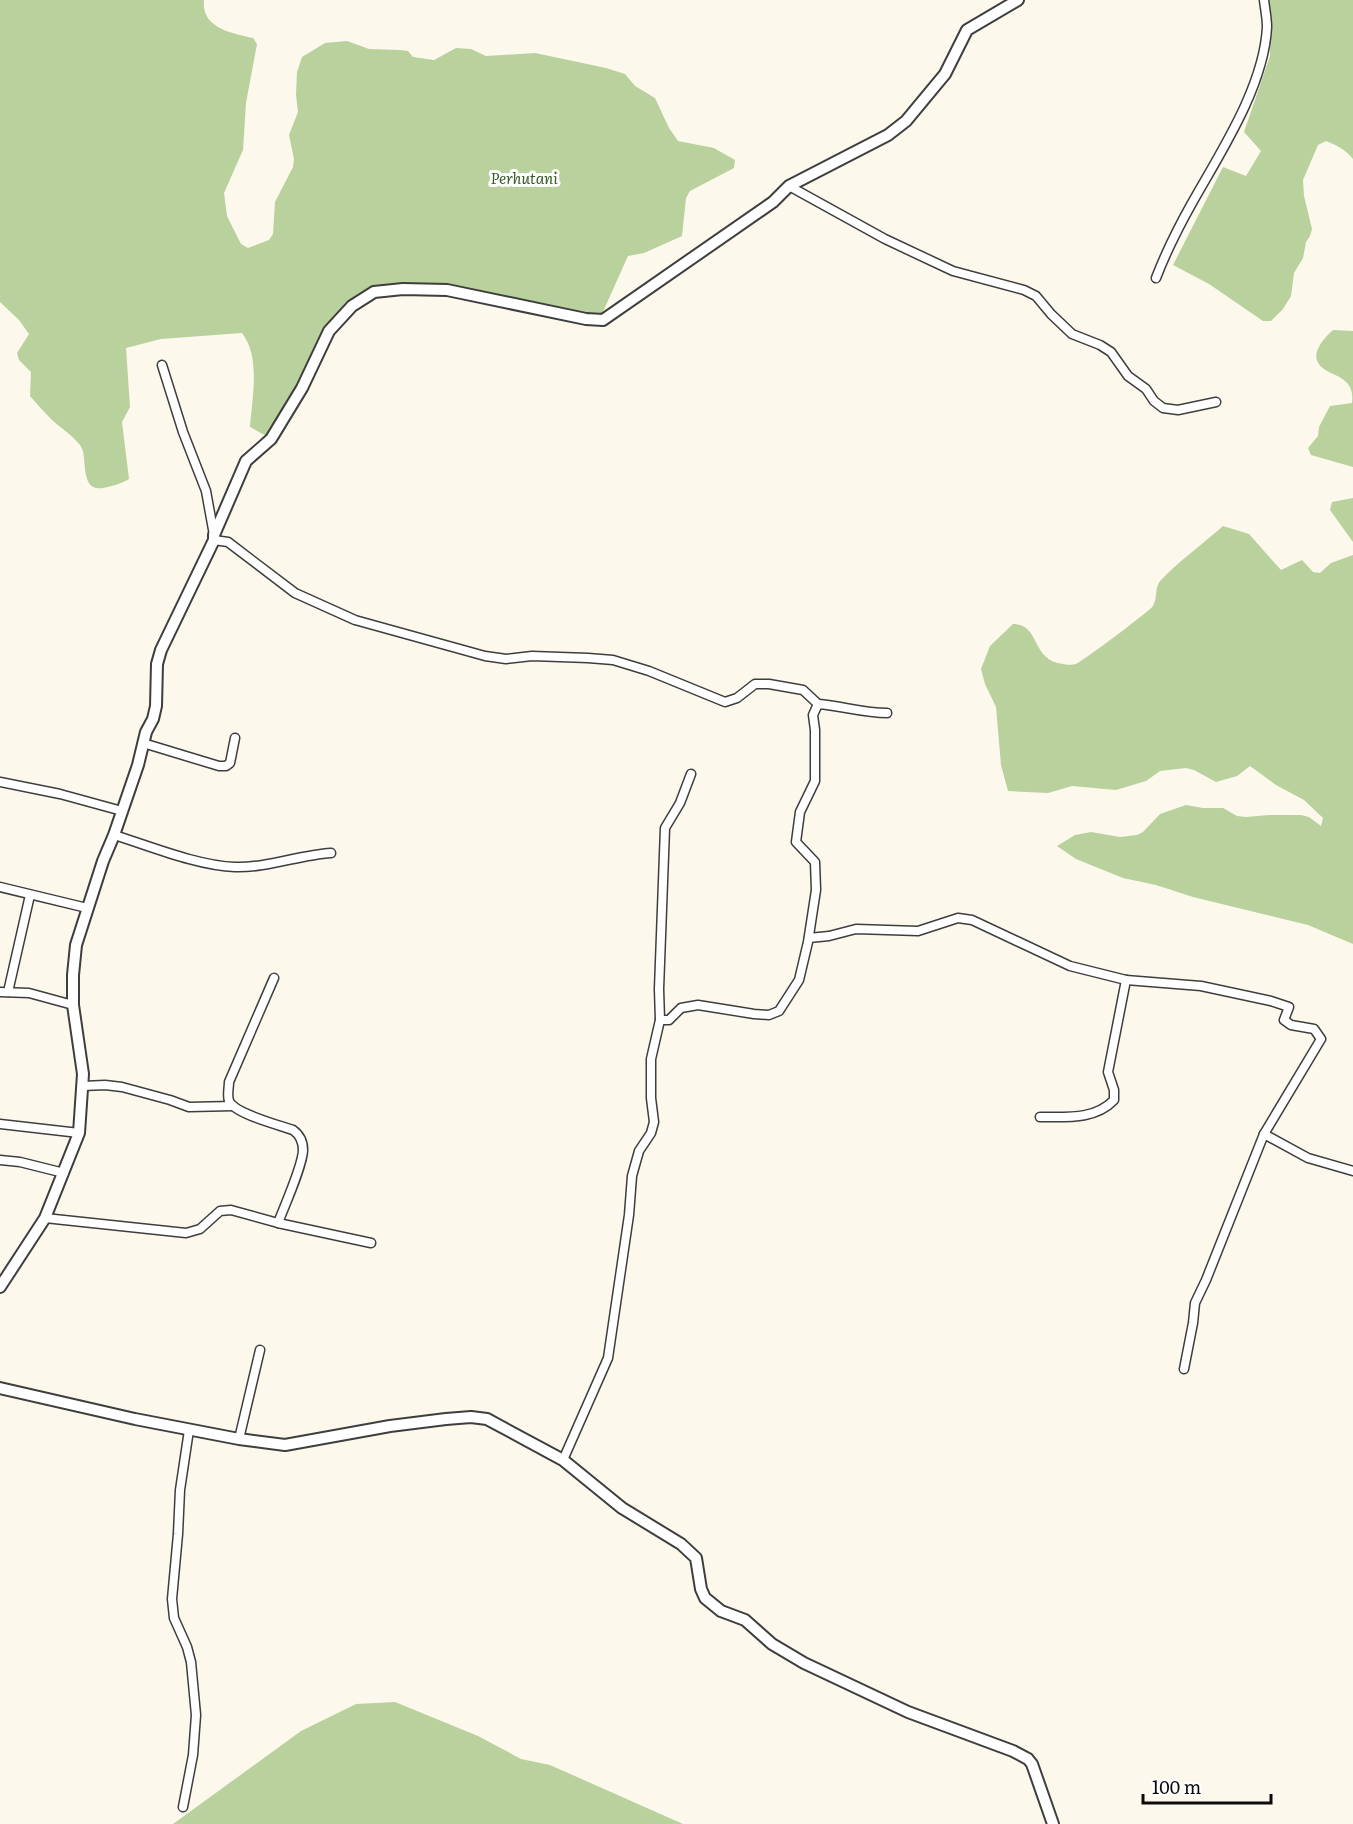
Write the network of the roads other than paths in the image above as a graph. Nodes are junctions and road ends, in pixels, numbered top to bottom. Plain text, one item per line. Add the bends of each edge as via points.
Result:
1 (1018, 0) edge
2 (1264, 0) edge
3 (789, 186) junction
4 (1156, 278) dead end
5 (162, 365) dead end
6 (1216, 402) dead end
7 (214, 538) junction
8 (818, 704) junction
9 (887, 714) dead end
10 (235, 738) dead end
11 (143, 743) junction
12 (691, 774) dead end
13 (0, 782) edge
14 (122, 811) junction
15 (114, 835) junction
16 (331, 853) dead end
17 (0, 887) edge
18 (30, 895) junction
19 (87, 908) junction
20 (809, 938) junction
21 (274, 978) dead end
22 (1126, 980) junction
23 (4, 992) edge
24 (73, 1005) junction
25 (660, 1020) junction
26 (83, 1086) junction
27 (233, 1106) junction
28 (1040, 1117) dead end
29 (0, 1124) edge
30 (79, 1133) junction
31 (1264, 1134) junction
32 (0, 1160) edge
33 (1353, 1171) edge
34 (64, 1173) junction
35 (45, 1218) junction
36 (278, 1223) junction
37 (371, 1243) dead end
38 (0, 1287) edge
39 (260, 1350) dead end
40 (1184, 1369) dead end
41 (0, 1388) edge
42 (189, 1430) junction
43 (239, 1440) junction
44 (563, 1460) junction
45 (183, 1807) dead end
46 (1053, 1824) edge

1 - 3 street via 967,30 945,74 906,121 888,135
2 - 4 street via 1265,44 1248,98 1170,243
3 - 6 street via 885,240 953,271 1036,296 1072,334 1111,352 1128,376 1163,408 1178,410
3 - 7 street via 773,202 603,320 447,290 374,292 352,306 329,331 302,388 271,439 246,461
5 - 7 street via 206,491
7 - 8 street via 228,542 295,593 355,620 412,637 506,659 532,656 613,660 725,702 755,684 769,684 803,690
7 - 11 street via 160,650 155,712
8 - 9 street
8 - 20 street via 813,715 814,781 800,812 796,842 815,862 816,890
10 - 11 street via 226,766
11 - 14 street
12 - 25 street via 681,803 665,828
13 - 14 street
14 - 15 street
15 - 16 street via 192,860 234,867
15 - 19 street
17 - 18 street
18 - 19 street
18 - 23 street
19 - 24 street via 76,945
20 - 22 street via 856,929 918,931 958,918 972,920 1070,966
20 - 25 street via 799,980 779,1011 754,1014 698,1005 681,1008 669,1020
21 - 27 street via 229,1082
22 - 28 street via 1108,1072 1114,1100 1107,1108 1080,1116
22 - 31 street via 1201,986 1271,1001 1289,1007 1284,1020 1291,1026 1314,1029 1320,1039
23 - 24 street via 29,993
24 - 26 street
25 - 44 street via 651,1059 654,1122 632,1176 608,1358
26 - 27 street via 122,1087 189,1107
26 - 30 street
27 - 36 street via 293,1130 302,1140 303,1156
29 - 30 street
30 - 34 street
31 - 33 street via 1308,1158
31 - 40 street via 1194,1302
32 - 34 street
34 - 35 street
35 - 36 street via 186,1233 200,1229 225,1210
35 - 38 street
36 - 37 street
39 - 43 street
41 - 42 street
42 - 43 street
42 - 45 street via 172,1599 174,1618 188,1647 196,1715
43 - 44 street via 291,1445 390,1426 471,1417 504,1426
44 - 46 street via 622,1508 692,1553 705,1598 722,1611 745,1620 772,1644 908,1712 1028,1759

